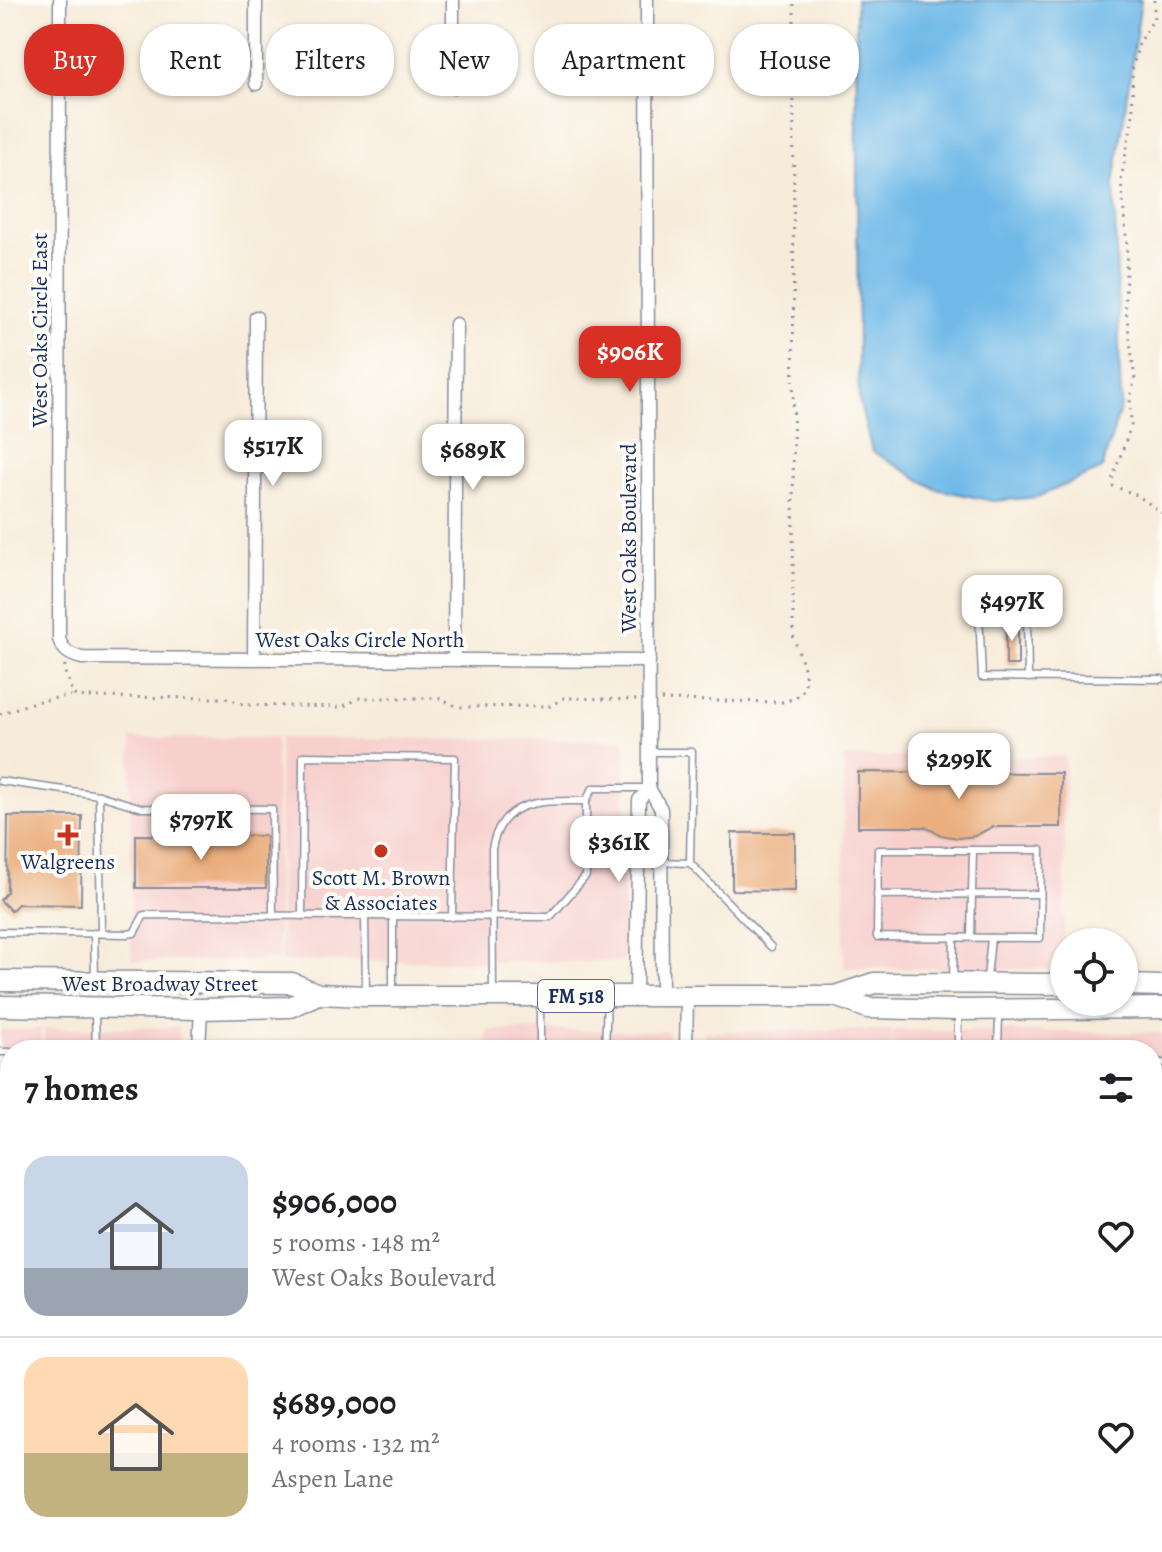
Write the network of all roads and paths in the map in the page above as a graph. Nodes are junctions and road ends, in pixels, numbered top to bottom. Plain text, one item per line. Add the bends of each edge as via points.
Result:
1 (60, 0) edge
2 (256, 0) edge
3 (453, 0) edge
4 (647, 0) edge
5 (794, 0) edge
6 (1154, 0) edge
7 (453, 24) edge
8 (256, 84) dead end
9 (256, 317) dead end
10 (456, 324) dead end
11 (1162, 513) edge
12 (71, 655) junction
13 (254, 658) junction
14 (454, 659) junction
15 (649, 661) junction
16 (1028, 678) junction
17 (1162, 679) edge
18 (74, 695) junction
19 (649, 700) junction
20 (0, 714) edge
21 (649, 752) junction
22 (0, 781) edge
23 (649, 788) junction
24 (99, 795) junction
25 (586, 801) junction
26 (973, 850) junction
27 (638, 862) junction
28 (660, 862) junction
29 (586, 863) junction
30 (690, 863) junction
31 (972, 894) junction
32 (1040, 894) junction
33 (877, 895) junction
34 (273, 916) junction
35 (302, 916) junction
36 (365, 916) junction
37 (393, 916) junction
38 (452, 917) junction
39 (492, 917) junction
40 (0, 932) edge
41 (97, 933) junction
42 (954, 937) junction
43 (971, 937) junction
44 (991, 938) junction
45 (771, 947) dead end
46 (0, 981) edge
47 (95, 982) junction
48 (953, 983) junction
49 (1050, 983) edge
50 (987, 984) junction
51 (1050, 985) edge
52 (1138, 985) edge
53 (1162, 986) edge
54 (318, 994) junction
55 (366, 996) junction
56 (393, 996) junction
57 (493, 996) junction
58 (540, 996) junction
59 (607, 996) junction
60 (636, 996) junction
61 (662, 996) junction
62 (687, 996) junction
63 (835, 996) junction
64 (0, 1006) edge
65 (95, 1007) junction
66 (899, 1008) junction
67 (999, 1008) junction
68 (1162, 1008) edge
69 (201, 1009) junction
70 (958, 1010) junction
71 (96, 1040) edge
72 (199, 1040) edge
73 (540, 1040) edge
74 (605, 1040) edge
75 (686, 1040) edge
76 (958, 1040) edge
77 (998, 1040) edge

1 - 12 street, West Oaks Circle East via 59,639
2 - 8 street
3 - 7 street
4 - 15 street, West Oaks Boulevard
5 - 19 path via 793,635 803,660 805,686 795,700 782,702
6 - 11 path via 1154,18 1132,66 1131,128 1121,180 1125,303 1135,379 1131,426 1112,480 1113,486
9 - 13 street
10 - 14 street
12 - 13 street, West Oaks Circle North
12 - 18 path via 64,670
13 - 14 street, West Oaks Circle North
14 - 15 street, West Oaks Circle North
15 - 19 street, West Oaks Boulevard
16 - 16 lane via 982,677 979,612 1027,613
16 - 17 lane
18 - 19 path via 342,707 360,698 440,698 458,707 550,706 564,698
18 - 20 path
19 - 21 street, West Oaks Boulevard
21 - 23 street, West Oaks Boulevard
21 - 30 lane via 692,752
22 - 24 lane
23 - 25 lane via 593,788
23 - 27 street, West Oaks Boulevard via 639,800
23 - 28 street, West Oaks Boulevard via 661,809
24 - 34 lane via 142,808 272,809
24 - 41 lane
25 - 29 lane
25 - 39 lane via 528,804 501,824 492,849
26 - 31 lane
26 - 32 lane via 1041,850
26 - 33 lane via 878,850
27 - 28 street
27 - 29 lane
27 - 60 street, West Oaks Boulevard
28 - 30 lane
28 - 61 street, West Oaks Boulevard
29 - 39 lane via 586,876 550,917
30 - 45 lane
31 - 32 lane
31 - 33 lane
31 - 43 lane
32 - 44 lane via 1040,938
33 - 42 lane via 877,937
34 - 35 lane
34 - 41 lane via 144,915 134,933
35 - 36 lane
35 - 38 lane via 303,756 455,758
36 - 37 lane
36 - 55 lane
37 - 38 lane
37 - 56 lane
38 - 39 lane
39 - 57 lane
40 - 41 lane
41 - 47 lane
42 - 43 lane
42 - 48 lane
43 - 44 lane
44 - 50 lane
46 - 47 main road, West Broadway Street / FM 518
47 - 54 main road, West Broadway Street / FM 518 via 292,983
48 - 50 main road, West Broadway Street / FM 518
48 - 63 main road, West Broadway Street / FM 518 via 874,983
49 - 50 main road, West Broadway Street / FM 518
50 - 66 main road via 962,994 910,999
51 - 70 main road
52 - 53 main road
54 - 55 main road, West Broadway Street / FM 518
54 - 69 main road, West Broadway Street / FM 518 via 290,1007
55 - 56 main road, West Broadway Street / FM 518
56 - 57 main road, West Broadway Street / FM 518
57 - 58 main road, West Broadway Street / FM 518
58 - 59 main road, West Broadway Street / FM 518
58 - 73 lane
59 - 60 main road, West Broadway Street / FM 518
59 - 74 lane
60 - 61 main road, West Broadway Street / FM 518
61 - 62 main road, West Broadway Street / FM 518
62 - 63 main road, West Broadway Street / FM 518
62 - 75 street
63 - 66 main road, West Broadway Street / FM 518 via 868,1008
64 - 65 main road, West Broadway Street / FM 518
65 - 69 main road, West Broadway Street / FM 518
65 - 71 lane
66 - 70 main road, West Broadway Street / FM 518
67 - 68 main road, West Broadway Street / FM 518
67 - 70 main road, West Broadway Street / FM 518
67 - 77 lane
69 - 72 street
70 - 76 lane

